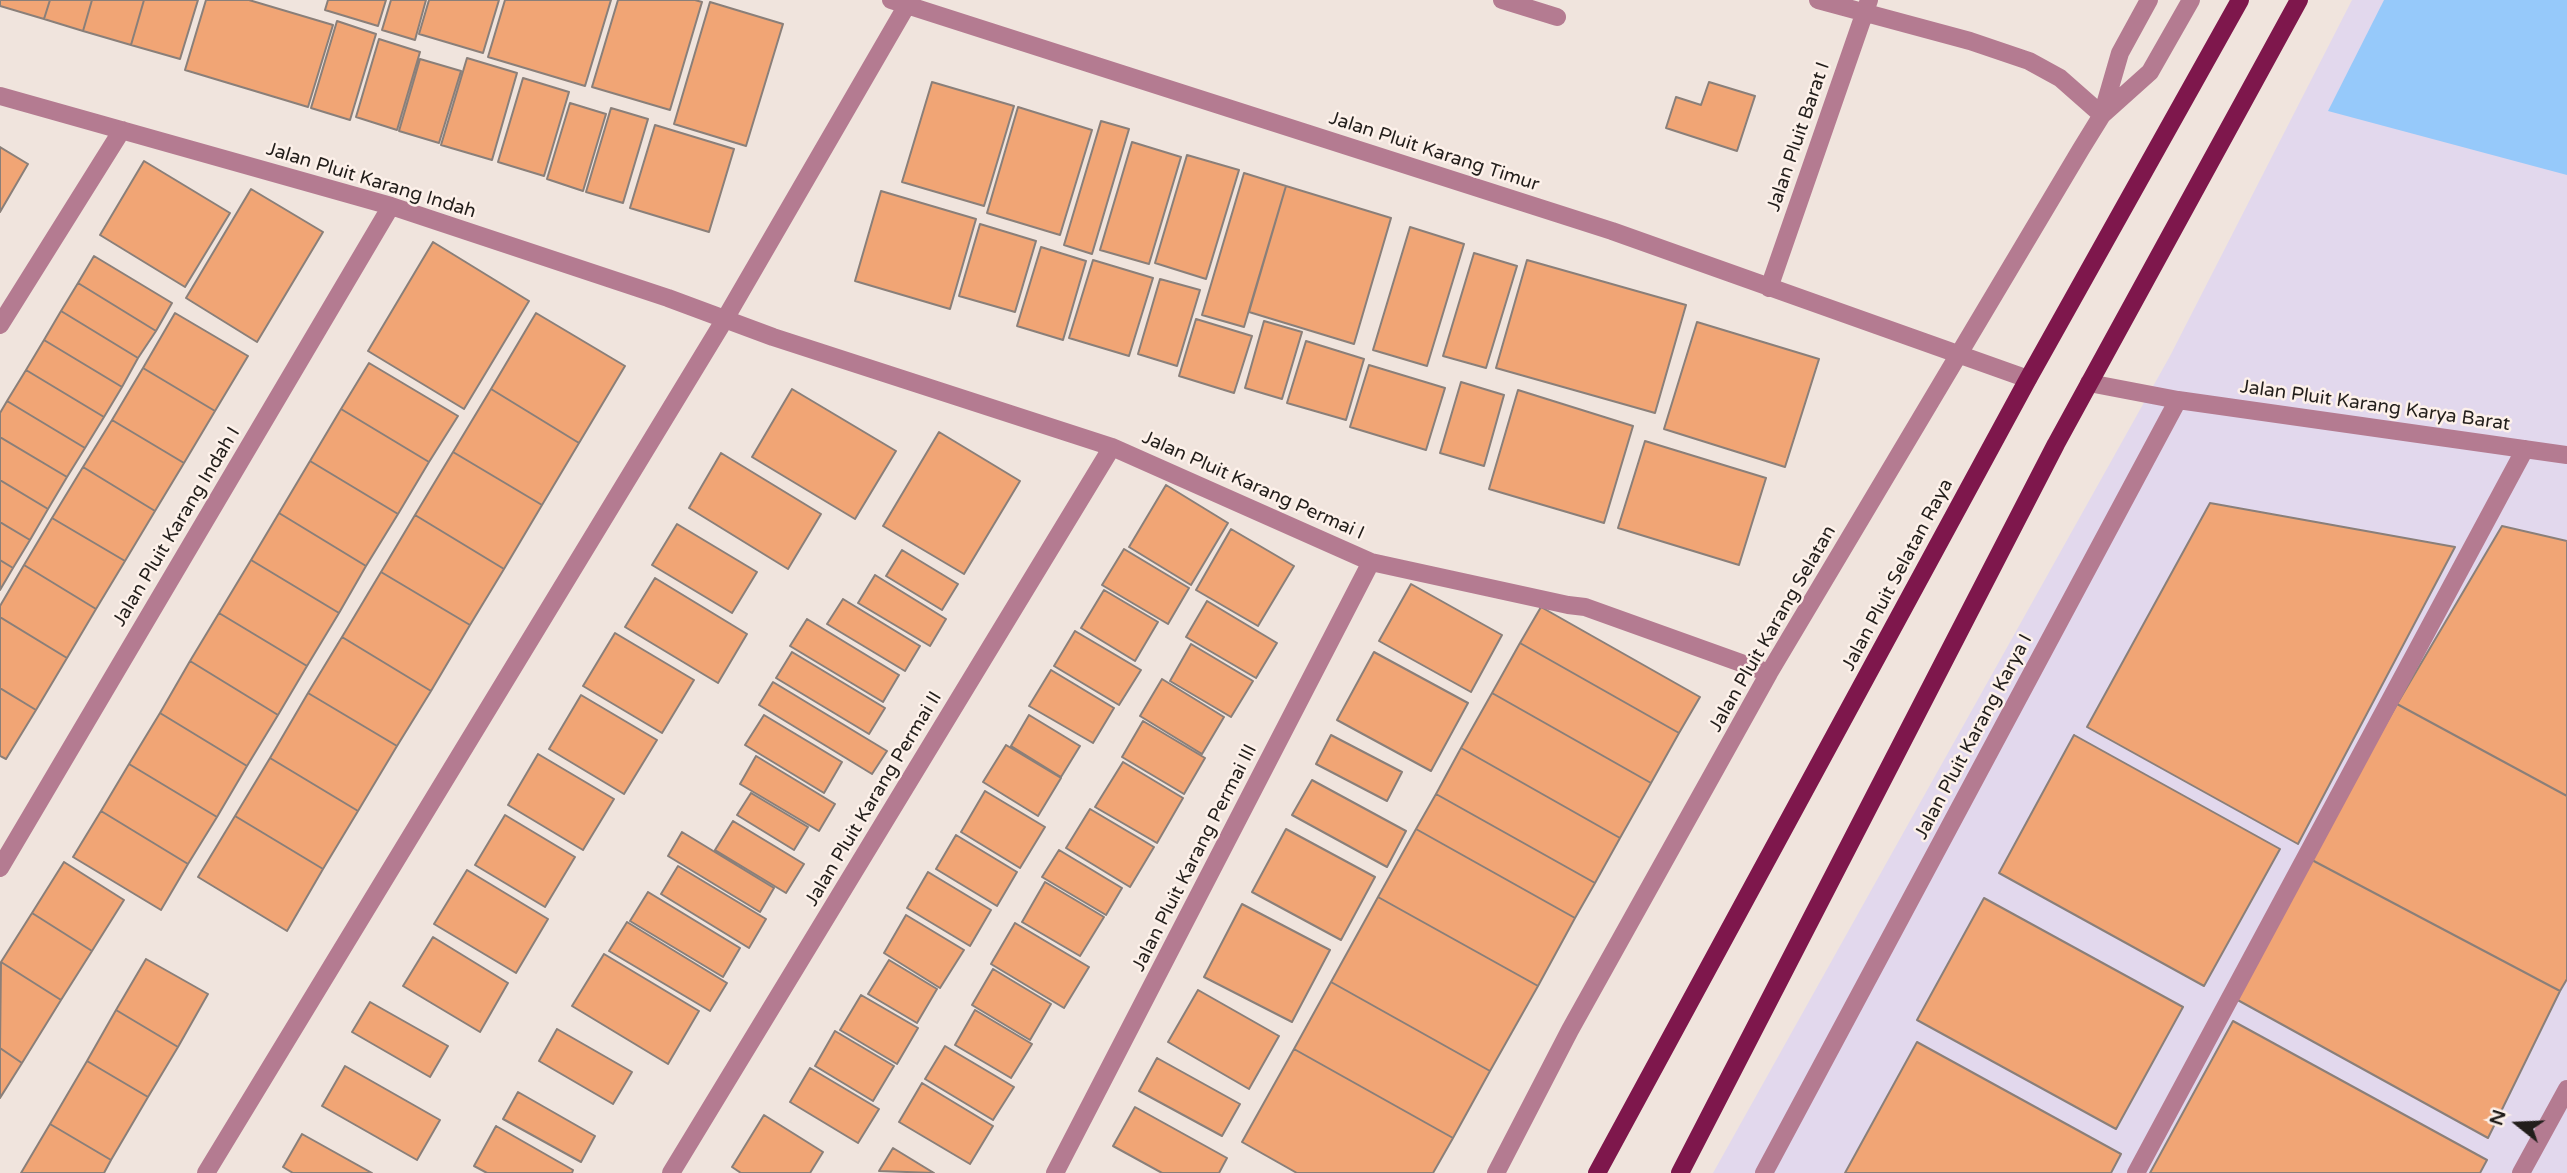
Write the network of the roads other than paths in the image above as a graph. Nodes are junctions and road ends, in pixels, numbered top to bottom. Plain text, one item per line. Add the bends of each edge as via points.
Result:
1 (1502, 0) edge
2 (1818, 0) edge
3 (2149, 0) edge
4 (2192, 0) edge
5 (2240, 0) edge
6 (2299, 0) edge
7 (899, 3) edge
8 (1867, 7) edge
9 (1557, 17) dead end
10 (0, 96) edge
11 (2102, 115) junction
12 (122, 130) junction
13 (391, 206) junction
14 (1769, 288) junction
15 (725, 320) junction
16 (0, 325) edge
17 (1961, 354) junction
18 (2028, 379) junction
19 (2089, 383) junction
20 (2178, 400) junction
21 (1112, 447) junction
22 (2525, 449) junction
23 (2567, 455) edge
24 (1371, 562) junction
25 (1769, 673) junction
26 (0, 868) edge
27 (2567, 1089) edge
28 (206, 1173) edge
29 (671, 1173) edge
30 (1055, 1173) edge
31 (1496, 1173) edge
32 (1597, 1173) edge
33 (1680, 1173) edge
34 (1764, 1173) edge
35 (2136, 1173) edge
36 (2521, 1173) edge

1 - 9 street
2 - 8 street
3 - 11 street, Jalan Pluit Karang Selatan via 2120,53
4 - 11 street, Jalan Pluit Karang Selatan via 2150,72
5 - 18 main road, Jalan Pluit Selatan Raya
6 - 19 main road
7 - 14 street, Jalan Pluit Karang Timur via 1612,231
7 - 15 street
8 - 11 street via 2029,61 2060,78
8 - 14 street, Jalan Pluit Barat I
10 - 12 street, Jalan Pluit Karang Indah
11 - 17 street, Jalan Pluit Karang Selatan
12 - 13 street, Jalan Pluit Karang Indah
12 - 16 street
13 - 15 street, Jalan Pluit Karang Indah
13 - 26 street, Jalan Pluit Karang Indah I
14 - 17 street, Jalan Pluit Karang Timur
15 - 21 street, Jalan Pluit Karang Permai I
15 - 28 street
17 - 18 street, Jalan Pluit Karang Timur
17 - 25 street, Jalan Pluit Karang Selatan
18 - 32 main road, Jalan Pluit Selatan Raya
19 - 20 street
19 - 33 main road
20 - 22 street, Jalan Pluit Karang Karya Barat
20 - 34 street, Jalan Pluit Karang Karya I
21 - 24 street, Jalan Pluit Karang Permai I
21 - 29 street, Jalan Pluit Karang Permai II
22 - 23 street, Jalan Pluit Karang Karya Barat
22 - 35 street
24 - 25 street, Jalan Pluit Karang Permai I via 1586,607
24 - 30 street, Jalan Pluit Karang Permai III
25 - 31 street, Jalan Pluit Karang Selatan via 1570,1030
27 - 36 street

